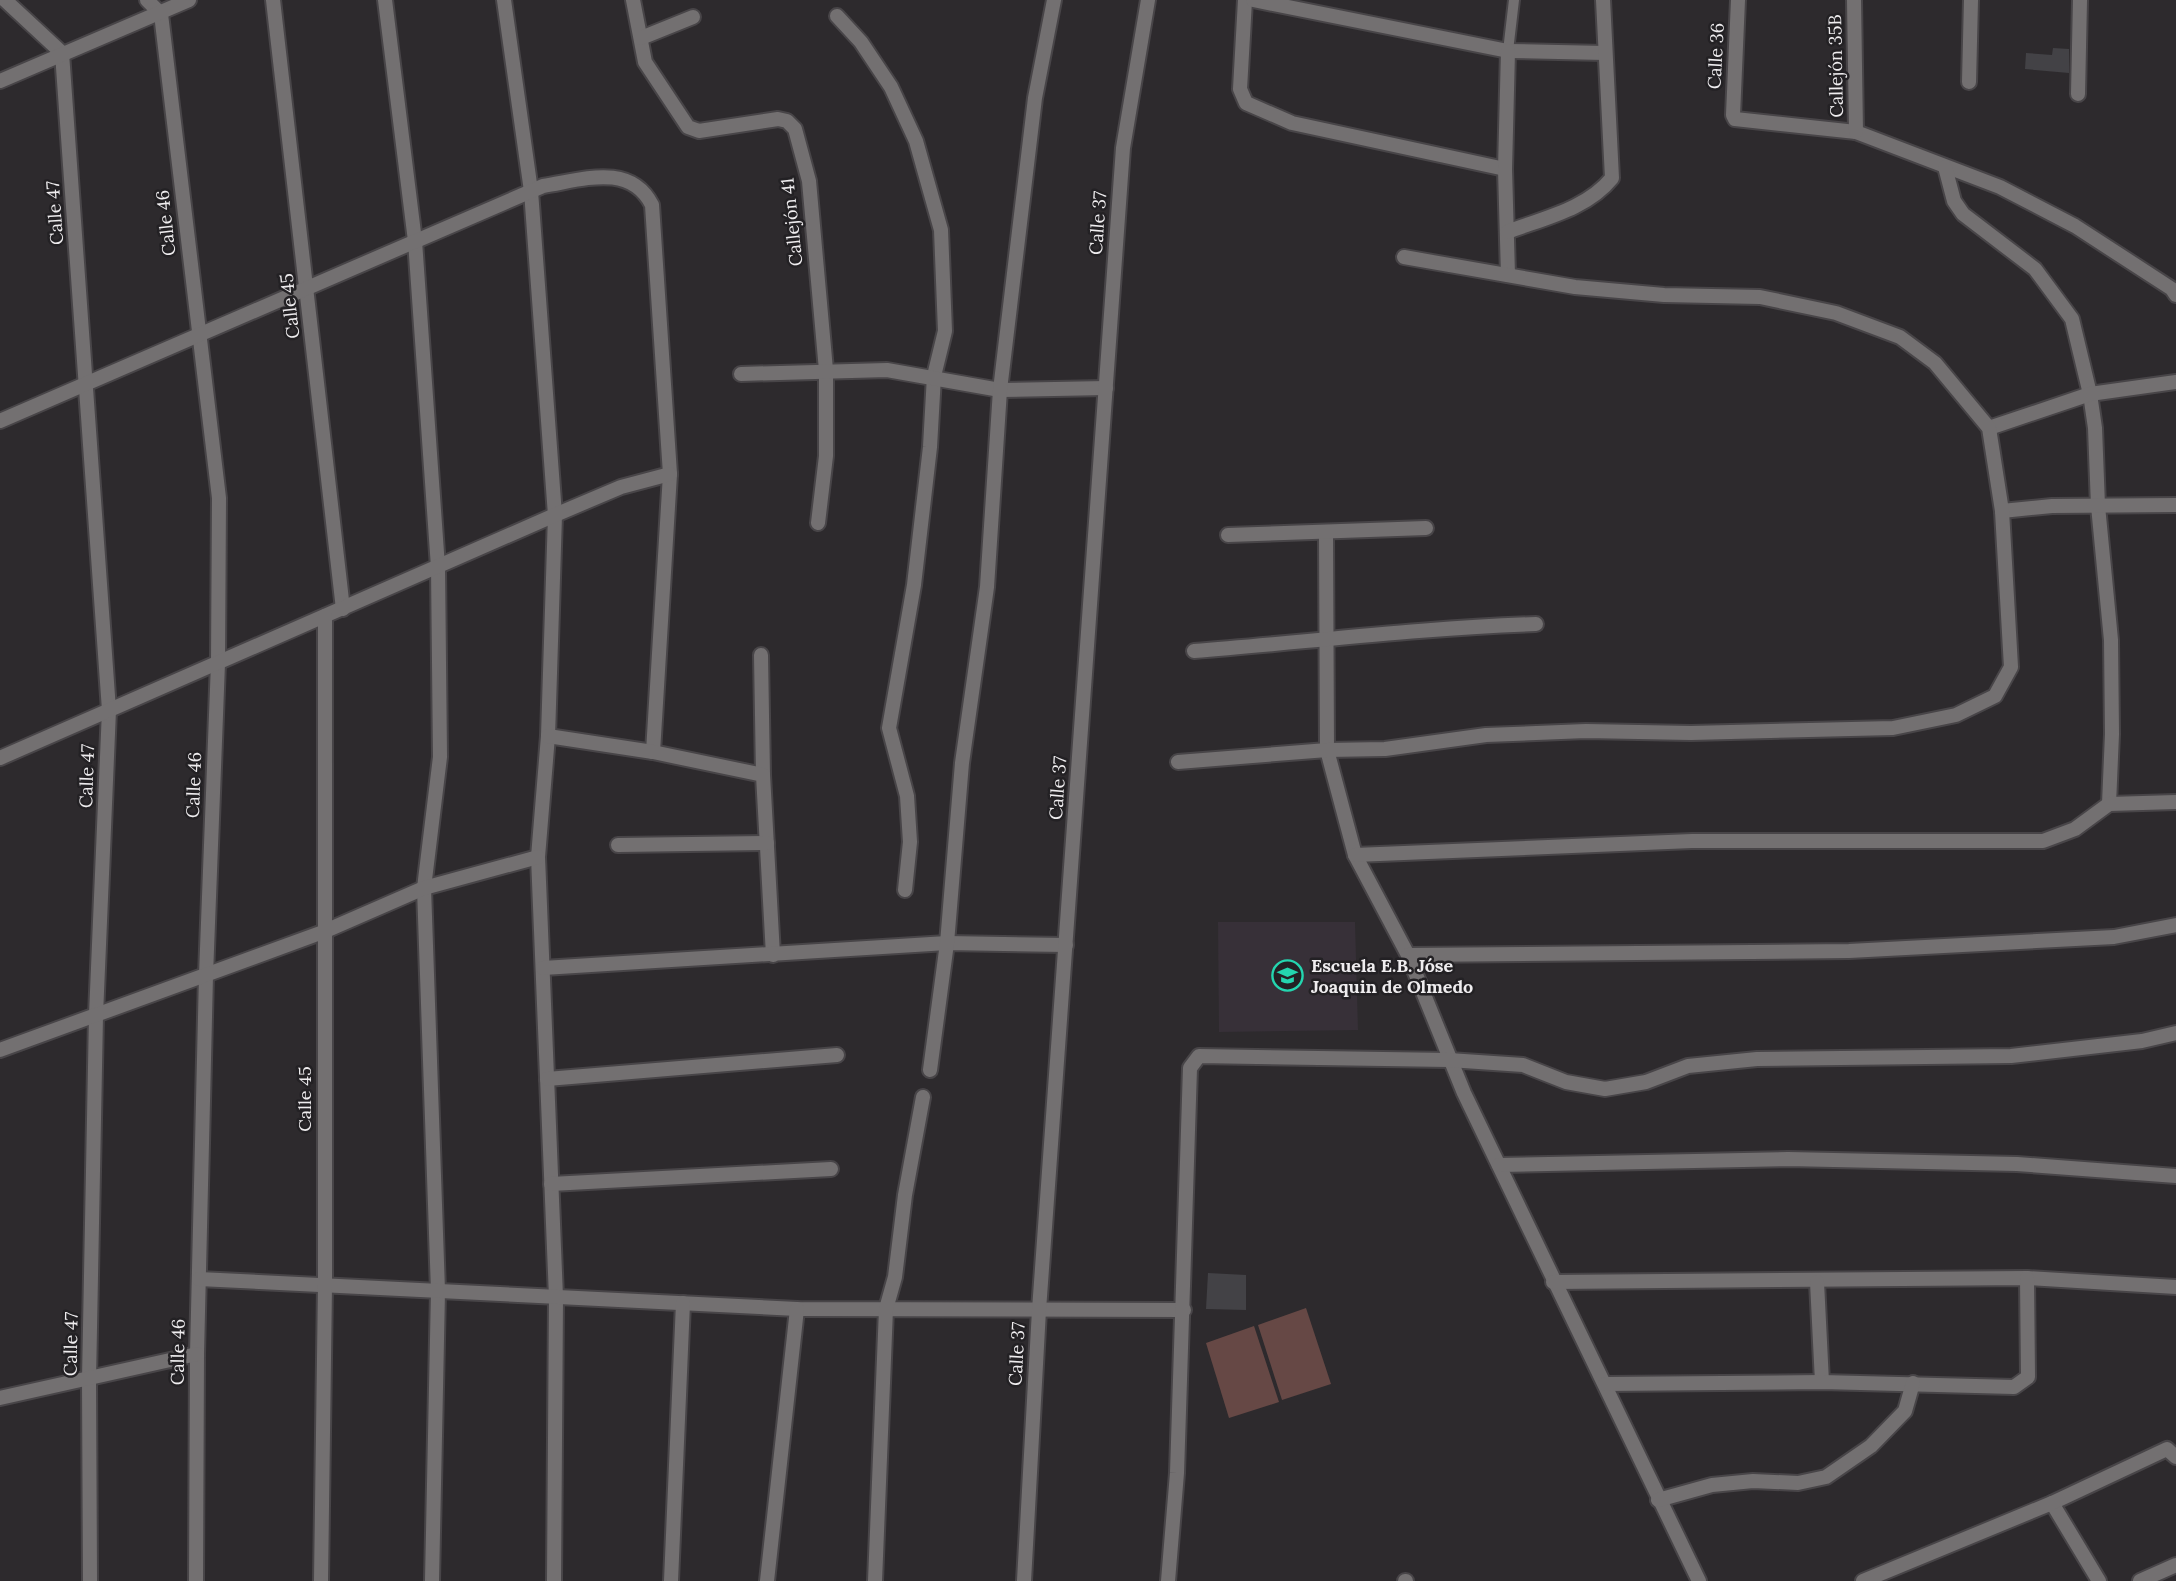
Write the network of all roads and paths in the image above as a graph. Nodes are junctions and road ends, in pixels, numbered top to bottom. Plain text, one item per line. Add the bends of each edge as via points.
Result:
1 (5, 0) edge
2 (147, 0) edge
3 (189, 0) edge
4 (273, 0) edge
5 (386, 0) edge
6 (504, 0) edge
7 (633, 0) edge
8 (1054, 0) edge
9 (1148, 0) edge
10 (1245, 0) edge
11 (1253, 0) edge
12 (1514, 0) edge
13 (1604, 0) edge
14 (1738, 0) edge
15 (1854, 0) edge
16 (1971, 0) edge
17 (2080, 0) edge
18 (161, 14) junction
19 (836, 16) dead end
20 (693, 17) dead end
21 (641, 38) junction
22 (1508, 51) junction
23 (62, 53) junction
24 (1605, 53) junction
25 (0, 81) edge
26 (1969, 82) dead end
27 (2078, 94) dead end
28 (1856, 132) junction
29 (1945, 167) junction
30 (1505, 169) junction
31 (531, 191) junction
32 (1507, 232) junction
33 (415, 241) junction
34 (1404, 257) dead end
35 (1508, 275) junction
36 (307, 288) junction
37 (2176, 295) edge
38 (198, 335) junction
39 (826, 370) junction
40 (740, 374) dead end
41 (934, 376) junction
42 (2176, 382) edge
43 (87, 384) junction
44 (1106, 388) junction
45 (1000, 390) junction
46 (2090, 394) junction
47 (0, 421) edge
48 (1989, 428) junction
49 (670, 474) junction
50 (2176, 505) edge
51 (2098, 506) junction
52 (2002, 511) junction
53 (555, 515) junction
54 (818, 523) dead end
55 (1426, 528) dead end
56 (1326, 534) junction
57 (1228, 536) dead end
58 (438, 567) junction
59 (343, 608) junction
60 (325, 616) junction
61 (1536, 624) dead end
62 (1325, 641) junction
63 (1194, 650) dead end
64 (761, 655) dead end
65 (218, 663) junction
66 (109, 710) junction
67 (548, 736) junction
68 (1327, 750) junction
69 (653, 752) junction
70 (0, 758) edge
71 (1178, 762) dead end
72 (763, 775) junction
73 (2176, 802) edge
74 (2109, 804) junction
75 (767, 843) junction
76 (618, 845) dead end
77 (1354, 855) junction
78 (538, 858) junction
79 (424, 888) junction
80 (905, 890) dead end
81 (2176, 925) edge
82 (323, 932) junction
83 (947, 943) junction
84 (1066, 945) junction
85 (773, 955) junction
86 (1408, 955) junction
87 (543, 968) junction
88 (206, 975) junction
89 (96, 1015) junction
90 (2176, 1033) edge
91 (0, 1050) edge
92 (837, 1055) dead end
93 (1449, 1060) junction
94 (930, 1070) dead end
95 (547, 1079) junction
96 (923, 1097) dead end
97 (1499, 1165) junction
98 (831, 1168) dead end
99 (2176, 1176) edge
100 (551, 1184) junction
101 (2026, 1278) junction
102 (199, 1279) junction
103 (1553, 1282) junction
104 (1817, 1282) junction
105 (325, 1285) junction
106 (2176, 1287) edge
107 (438, 1291) junction
108 (556, 1297) junction
109 (683, 1303) junction
110 (797, 1309) junction
111 (886, 1309) junction
112 (1039, 1310) junction
113 (1184, 1310) junction
114 (197, 1354) junction
115 (89, 1380) junction
116 (1822, 1382) junction
117 (1913, 1383) junction
118 (1605, 1384) junction
119 (0, 1398) edge
120 (2176, 1457) edge
121 (1658, 1500) junction
122 (2052, 1503) junction
123 (2176, 1565) edge
124 (90, 1581) edge
125 (196, 1581) edge
126 (321, 1581) edge
127 (432, 1581) edge
128 (554, 1581) edge
129 (671, 1581) edge
130 (767, 1581) edge
131 (875, 1581) edge
132 (1024, 1581) edge
133 (1168, 1581) edge
134 (1699, 1581) edge
135 (1863, 1581) edge
136 (2099, 1581) edge
137 (2140, 1581) edge

1 - 23 street
2 - 18 street
3 - 18 street
4 - 36 street, Calle 45
5 - 33 street
6 - 31 street
7 - 21 street, Callejón 41
8 - 45 street via 1035,98
9 - 44 street, Calle 37 via 1123,148
10 - 30 street via 1240,89 1246,103 1292,122
11 - 22 street
12 - 22 lane
13 - 24 street
14 - 28 street, Calle 36 via 1733,115 1739,120
15 - 28 street, Callejón 35B
16 - 26 street
17 - 27 street
18 - 23 street
18 - 38 street, Calle 46
19 - 41 street via 861,42 891,87 916,141 941,230 945,331
20 - 21 street
21 - 39 street, Callejón 41 via 645,62 688,127 699,131 779,119 795,129 809,181
22 - 24 street
22 - 30 street
23 - 25 street
23 - 43 street, Calle 47
24 - 32 street via 1612,178 1585,202
28 - 29 street
29 - 37 street via 2000,187 2075,226
29 - 46 street via 1954,201 1963,214 2035,269 2072,319
30 - 32 street
31 - 33 street
31 - 49 street via 610,175 626,179 648,196
31 - 53 street
32 - 35 street
33 - 36 street
33 - 58 street
34 - 35 street
35 - 48 street via 1664,295 1760,297 1836,313 1900,337 1935,363
36 - 38 street
36 - 59 street, Calle 45
38 - 43 street
38 - 65 street, Calle 46 via 219,498
39 - 40 street
39 - 41 street
39 - 54 street, Callejón 41 via 826,456
41 - 45 street
41 - 80 street via 914,585 890,728 907,796 910,842
42 - 46 street
43 - 47 street
43 - 66 street, Calle 47
44 - 45 street
44 - 84 street, Calle 37
45 - 83 street via 987,587 962,763
46 - 48 street
46 - 51 street
48 - 52 street
49 - 53 street via 621,487
49 - 69 street
50 - 51 street
51 - 52 street
51 - 74 street via 2111,640
52 - 68 street via 2011,667 1995,696 1956,715 1893,728 1586,731
53 - 58 street
53 - 67 street
55 - 56 street
56 - 57 street
56 - 62 street
58 - 59 street
58 - 79 street via 440,757
59 - 60 street
60 - 65 street
60 - 82 street, Calle 45
61 - 62 street via 1446,627
62 - 63 street
62 - 68 street
64 - 72 street
65 - 66 street
65 - 88 street, Calle 46
66 - 70 street
66 - 89 street, Calle 47
67 - 69 street
67 - 78 street
68 - 71 street
68 - 77 street
69 - 72 street
72 - 75 street
73 - 74 street
74 - 77 street via 2075,829 2043,841 1692,841
75 - 76 street
75 - 85 street
77 - 86 street
78 - 79 street
78 - 87 street
79 - 82 street
79 - 107 street
81 - 86 street via 2114,937 1849,951
82 - 88 street
82 - 105 street, Calle 45
83 - 84 street
83 - 85 street
83 - 94 street
84 - 112 street, Calle 37
85 - 87 street
86 - 93 street
87 - 95 street
88 - 89 street
88 - 102 street, Calle 46
89 - 91 street
89 - 115 street, Calle 47
90 - 93 street via 2011,1056 1734,1061 1688,1066 1646,1082 1605,1089 1566,1082 1523,1065
92 - 95 street
93 - 97 street
93 - 113 street via 1199,1056 1193,1061
95 - 100 street
96 - 111 street
97 - 99 street via 1788,1159 2017,1164
97 - 103 street
98 - 100 street
100 - 108 street
101 - 104 street
101 - 106 street
101 - 117 street via 2029,1370 2023,1384
102 - 105 street
102 - 114 street, Calle 46
103 - 104 street
103 - 118 street
104 - 116 street
105 - 107 street
105 - 126 street, Calle 45
107 - 108 street
107 - 127 street
108 - 109 street
108 - 128 street
109 - 110 street
109 - 129 street
110 - 111 street
110 - 130 street
111 - 112 street
111 - 131 street
112 - 113 street
112 - 132 street, Calle 37
113 - 133 street
114 - 115 street
114 - 125 street, Calle 46
115 - 119 street
115 - 124 street, Calle 47
116 - 117 street
116 - 118 street
117 - 121 street via 1905,1411 1871,1446 1826,1477 1798,1483 1712,1485
118 - 121 street
120 - 122 street via 2168,1449
121 - 134 street
122 - 135 street
122 - 136 street
123 - 137 street

